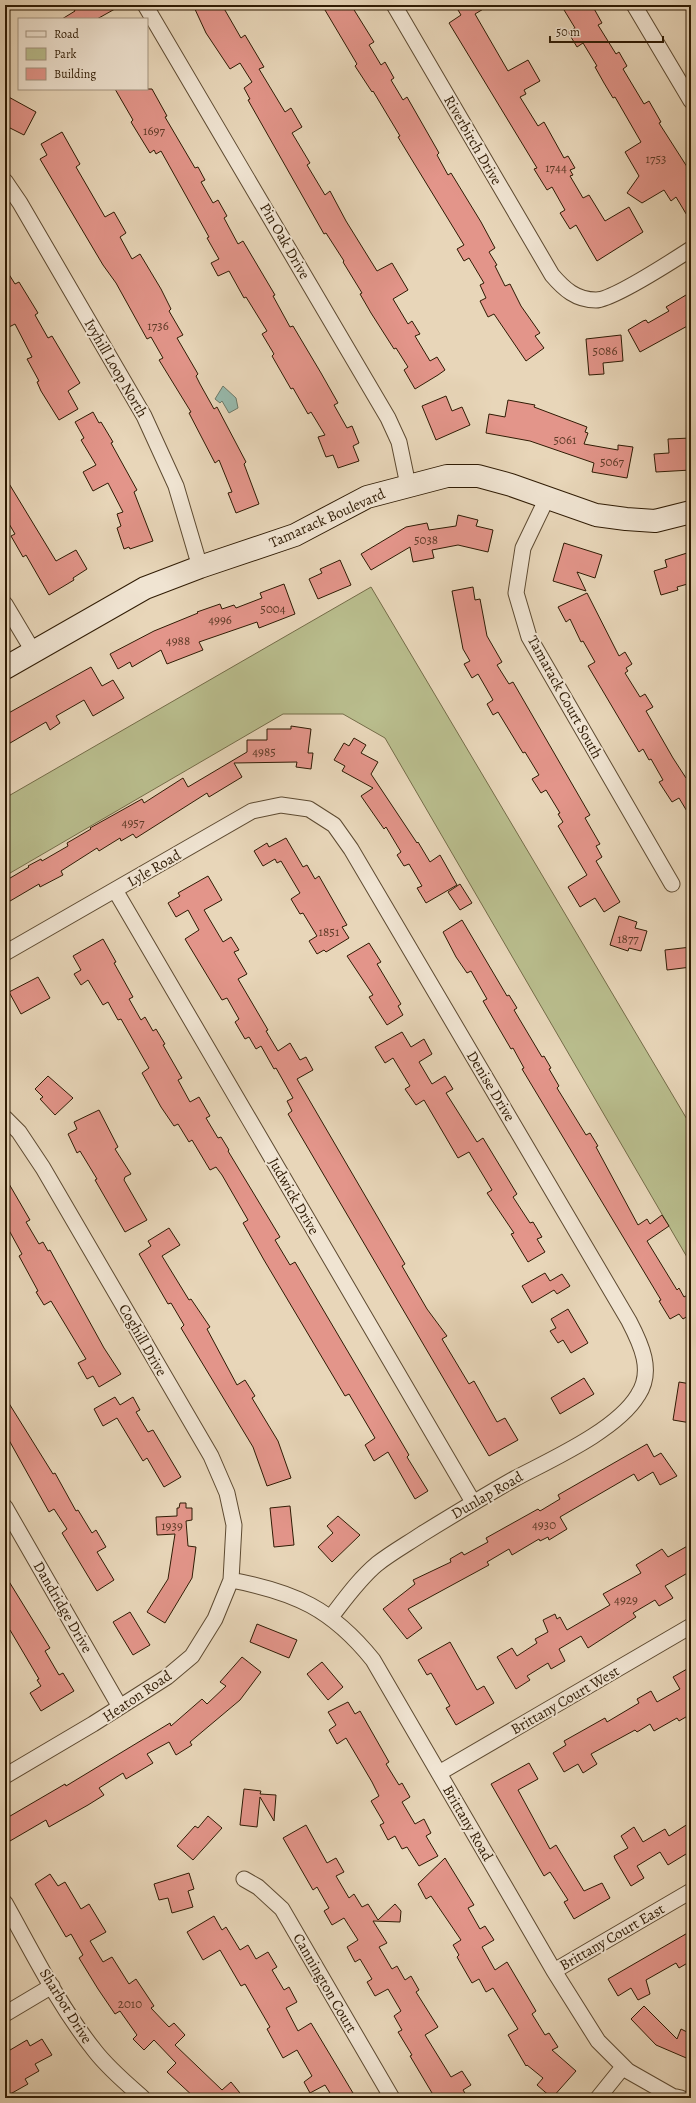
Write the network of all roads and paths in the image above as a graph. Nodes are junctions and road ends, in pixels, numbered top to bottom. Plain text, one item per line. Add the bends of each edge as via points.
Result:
1 (145, 5) edge
2 (394, 5) edge
3 (634, 5) edge
4 (691, 101) edge
5 (5, 181) edge
6 (691, 249) edge
7 (408, 484) junction
8 (547, 498) junction
9 (691, 512) edge
10 (200, 566) junction
11 (5, 604) edge
12 (33, 651) junction
13 (5, 668) edge
14 (309, 809) joint
15 (672, 884) dead end
16 (115, 890) junction
17 (5, 953) edge
18 (5, 1118) edge
19 (645, 1379) joint
20 (474, 1502) junction
21 (5, 1507) edge
22 (231, 1580) junction
23 (331, 1617) junction
24 (691, 1626) edge
25 (120, 1707) junction
26 (439, 1773) junction
27 (5, 1776) edge
28 (244, 1879) dead end
29 (691, 1891) edge
30 (5, 1903) edge
31 (554, 1971) junction
32 (52, 1986) junction
33 (5, 2014) edge
34 (623, 2068) junction
35 (143, 2098) edge
36 (392, 2098) edge
37 (598, 2098) edge
38 (681, 2098) edge

1 - 7 street, Pin Oak Drive via 388,418 398,442
2 - 6 street, Riverbirch Drive via 552,275 563,289 579,298 597,300 614,294
3 - 4 street
5 - 10 street, Ivyhill Loop North via 144,416 176,486
7 - 8 street, Tamarack Boulevard via 447,476 478,476
7 - 10 street, Tamarack Boulevard via 367,497 295,535
8 - 9 street, Tamarack Boulevard via 596,514 626,519 655,521
8 - 15 street, Tamarack Court South via 523,548 516,593 529,637
10 - 12 street, Tamarack Boulevard via 145,588
11 - 12 street
12 - 13 street, Tamarack Boulevard
14 - 16 street, Lyle Road via 280,805 252,811
14 - 19 street, Denise Drive via 334,825 351,849 630,1321 642,1350
16 - 17 street, Lyle Road
16 - 20 street, Judwick Drive
18 - 22 street, Coghill Drive via 19,1132 43,1168 211,1456 227,1493 234,1525
19 - 20 street, Dunlap Road via 639,1395 623,1414 586,1440
20 - 23 street, Dunlap Road via 376,1564
21 - 25 street, Dandridge Drive
22 - 23 street, Brittany Road via 288,1594
22 - 25 street, Heaton Road via 215,1619 192,1656 167,1677
23 - 26 street, Brittany Road via 373,1660
24 - 26 street, Brittany Court West
25 - 27 street, Heaton Road
26 - 31 street, Brittany Road
28 - 36 street, Cannington Court via 258,1887 282,1909
29 - 31 street, Brittany Court East
30 - 32 street, Sharbot Drive
31 - 34 street, Brittany Road via 598,2041
32 - 33 street
32 - 35 street, Sharbot Drive via 95,2051
34 - 37 street
34 - 38 street, Brittany Road via 672,2096

